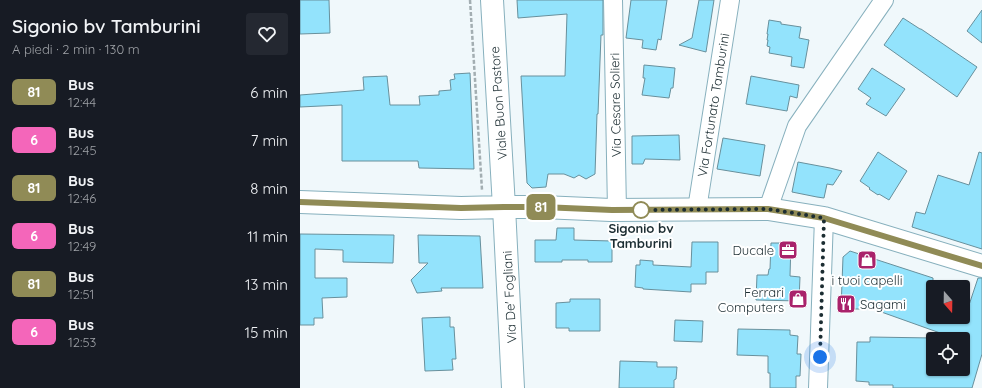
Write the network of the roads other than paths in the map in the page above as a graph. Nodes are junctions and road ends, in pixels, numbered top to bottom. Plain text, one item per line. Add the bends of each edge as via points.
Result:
1 (492, 0) edge
2 (613, 0) edge
3 (730, 0) edge
4 (884, 0) edge
5 (300, 202) edge
6 (504, 207) junction
7 (697, 209) junction
8 (768, 209) junction
9 (616, 210) junction
10 (824, 218) junction
11 (982, 266) edge
12 (513, 388) edge
13 (818, 388) edge

1 - 6 street, Viale Buon Pastore
2 - 9 street, Via Cesare Solieri
3 - 7 street, Via Fortunato Tamburini
4 - 8 street via 798,126
5 - 6 street via 461,208
6 - 9 street
6 - 12 street, Via De' Fogliani
7 - 8 street
7 - 9 street
8 - 10 street
10 - 11 street
10 - 13 street

